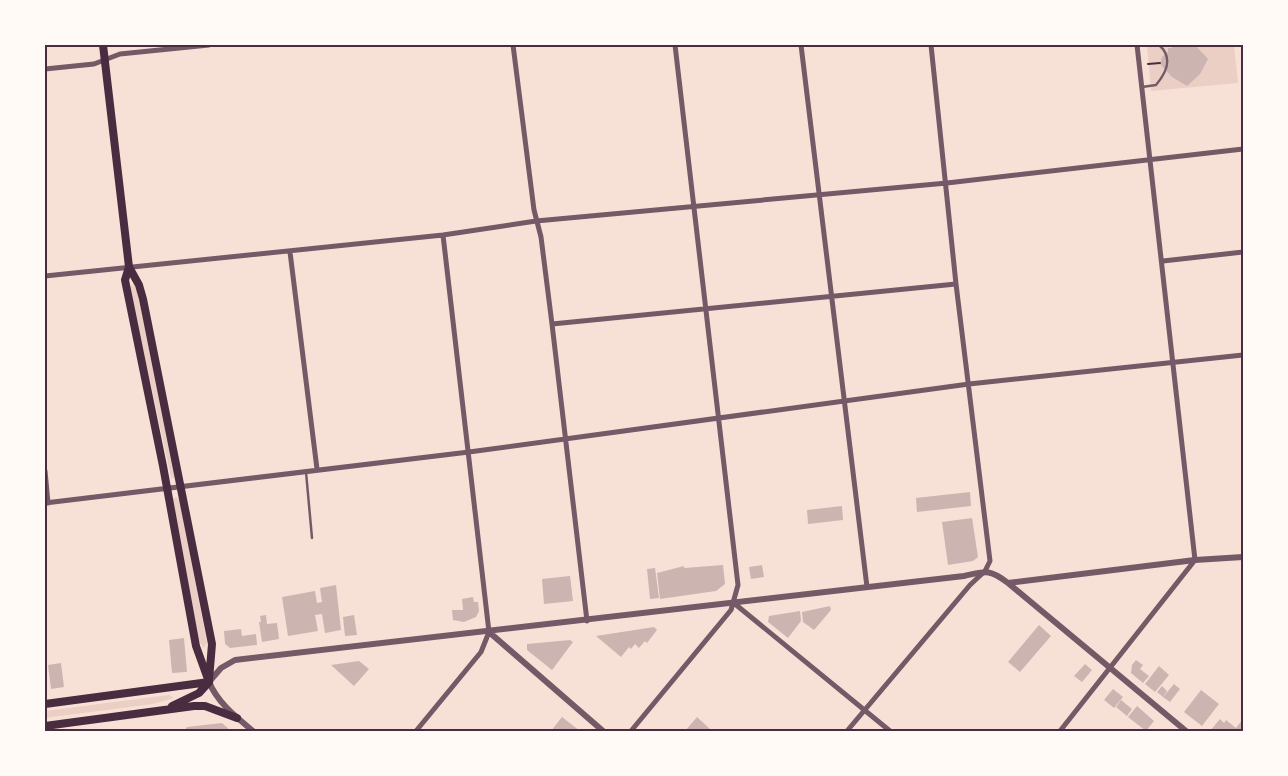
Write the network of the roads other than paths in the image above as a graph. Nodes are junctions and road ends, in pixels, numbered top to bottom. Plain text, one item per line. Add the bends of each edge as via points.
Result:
1 (103, 45) edge
2 (209, 45) edge
3 (513, 45) edge
4 (675, 45) edge
5 (801, 45) edge
6 (931, 45) edge
7 (1137, 45) edge
8 (1159, 45) edge
9 (105, 60) junction
10 (45, 69) edge
11 (1142, 87) junction
12 (1243, 149) edge
13 (1150, 160) junction
14 (947, 182) junction
15 (820, 193) junction
16 (693, 208) junction
17 (536, 221) junction
18 (444, 235) junction
19 (290, 252) junction
20 (1243, 252) edge
21 (1163, 261) junction
22 (129, 267) junction
23 (45, 276) edge
24 (956, 284) junction
25 (831, 296) junction
26 (704, 309) junction
27 (552, 324) junction
28 (1243, 355) edge
29 (1174, 362) junction
30 (968, 384) junction
31 (843, 401) junction
32 (717, 418) junction
33 (564, 440) junction
34 (469, 452) junction
35 (316, 469) junction
36 (306, 470) junction
37 (45, 471) edge
38 (182, 485) junction
39 (166, 487) junction
40 (47, 503) edge
41 (312, 538) dead end
42 (1242, 559) edge
43 (1195, 560) junction
44 (985, 571) junction
45 (1008, 583) junction
46 (867, 587) junction
47 (735, 604) junction
48 (587, 621) junction
49 (489, 632) junction
50 (1111, 669) junction
51 (209, 682) junction
52 (45, 704) edge
53 (865, 710) junction
54 (154, 711) junction
55 (237, 718) junction
56 (45, 726) edge
57 (253, 731) edge
58 (416, 731) edge
59 (603, 731) edge
60 (631, 731) edge
61 (848, 731) edge
62 (890, 731) edge
63 (1060, 731) edge
64 (1186, 731) edge

1 - 9 main road
2 - 9 street via 120,54
3 - 17 street
4 - 16 street
5 - 15 street
6 - 14 street
7 - 11 street
8 - 11 lane via 1166,52 1168,62 1164,74 1156,85
9 - 10 street
9 - 22 main road
11 - 13 street
12 - 13 street
13 - 14 street
13 - 21 street
14 - 15 street
14 - 24 street
15 - 16 street
15 - 25 street
16 - 17 street
16 - 26 street
17 - 18 street
17 - 27 street
18 - 19 street
18 - 34 street
19 - 22 street
19 - 35 street
20 - 21 street
21 - 29 street
22 - 23 street
22 - 38 main road via 141,292
22 - 39 main road via 125,280
24 - 25 street
24 - 30 street
25 - 26 street
25 - 31 street
26 - 27 street
26 - 32 street
27 - 33 street
28 - 29 street
29 - 30 street
29 - 43 street
30 - 31 street
30 - 44 street via 990,561
31 - 32 street
31 - 46 street
32 - 33 street
32 - 47 street via 738,585
33 - 34 street
33 - 48 street
34 - 35 street
34 - 49 street
35 - 36 street
36 - 38 street
36 - 41 lane
37 - 40 street
38 - 39 street
38 - 51 main road via 212,644
39 - 40 street
39 - 51 main road via 196,646
42 - 43 street
43 - 45 street
43 - 50 street
44 - 45 street via 995,573
44 - 46 street
44 - 53 street
45 - 50 street
46 - 47 street
47 - 48 street
47 - 53 street
47 - 60 street
48 - 49 street
49 - 51 street via 235,660 221,668
49 - 58 street via 482,652
49 - 59 street
50 - 63 street
50 - 64 street
51 - 52 main road
51 - 54 main road via 189,699
51 - 55 street via 215,695
53 - 61 street
53 - 62 street
54 - 55 main road via 205,706
54 - 56 main road
55 - 57 street

